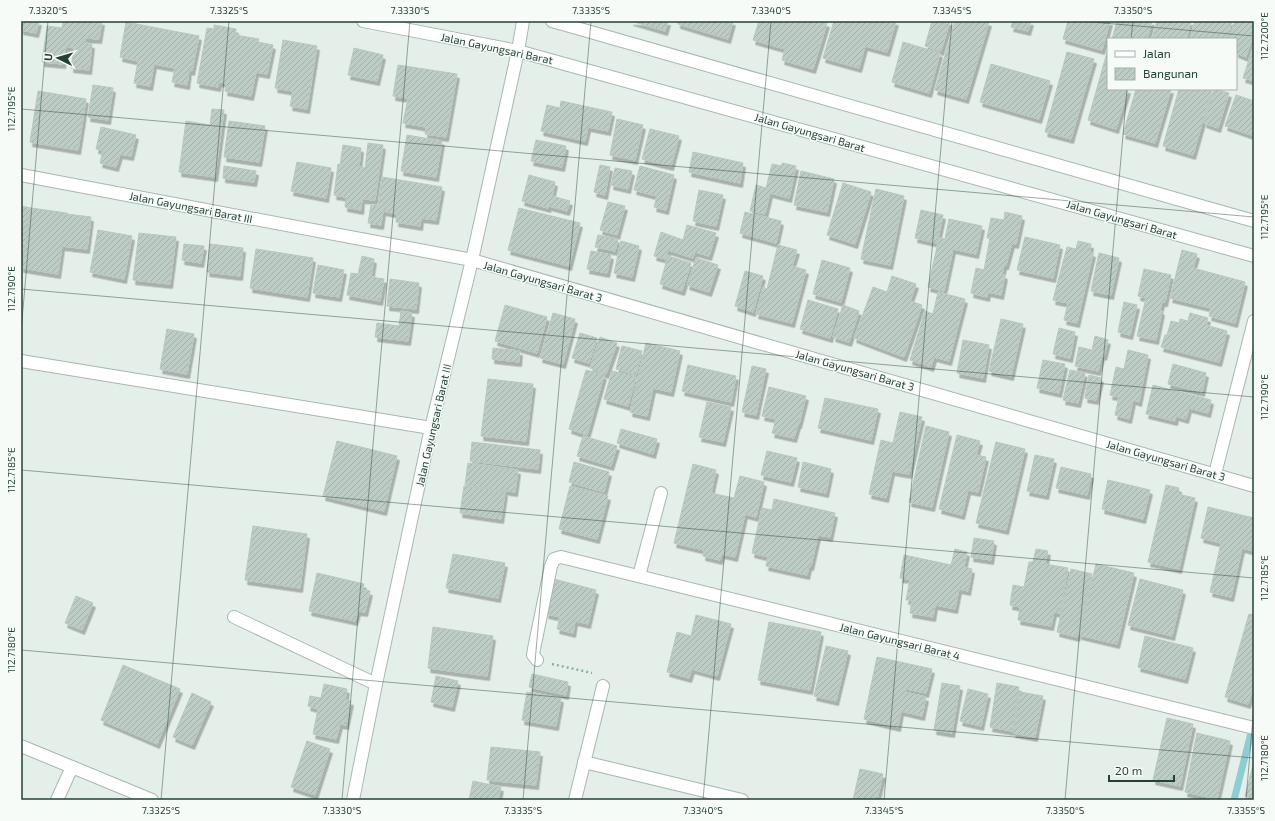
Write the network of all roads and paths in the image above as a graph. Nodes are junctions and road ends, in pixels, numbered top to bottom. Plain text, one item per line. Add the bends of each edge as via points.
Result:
1 (362, 21) edge
2 (523, 21) edge
3 (552, 21) edge
4 (518, 50) junction
5 (21, 175) edge
6 (1254, 221) edge
7 (455, 256) joint
8 (1254, 256) edge
9 (472, 260) junction
10 (1254, 321) edge
11 (21, 361) edge
12 (431, 428) junction
13 (1215, 474) junction
14 (1254, 486) edge
15 (661, 493) dead end
16 (639, 576) junction
17 (234, 617) dead end
18 (536, 660) joint
19 (376, 684) junction
20 (603, 686) joint
21 (1254, 728) edge
22 (21, 746) edge
23 (584, 762) junction
24 (72, 767) junction
25 (57, 800) edge
26 (152, 800) edge
27 (353, 800) edge
28 (575, 800) edge
29 (742, 800) edge

1 - 4 street, Jalan Gayungsari Barat
2 - 4 street, Jalan Gayungsari Barat III
3 - 6 street
4 - 8 street, Jalan Gayungsari Barat
4 - 9 street, Jalan Gayungsari Barat III
5 - 7 street, Jalan Gayungsari Barat III
7 - 9 street, Jalan Gayungsari Barat 3
9 - 12 street, Jalan Gayungsari Barat III
9 - 13 street, Jalan Gayungsari Barat 3
10 - 13 street
11 - 12 street
12 - 19 street, Jalan Gayungsari Barat III
13 - 14 street, Jalan Gayungsari Barat 3
15 - 16 street
16 - 18 street, Jalan Gayungsari Barat 4 via 561,557 554,559 534,649 533,656
16 - 21 street, Jalan Gayungsari Barat 4
17 - 19 street
18 - 20 path via 595,674
19 - 27 street, Jalan Gayungsari Barat III
20 - 23 street
22 - 24 street
23 - 28 street
23 - 29 street
24 - 25 street
24 - 26 street

